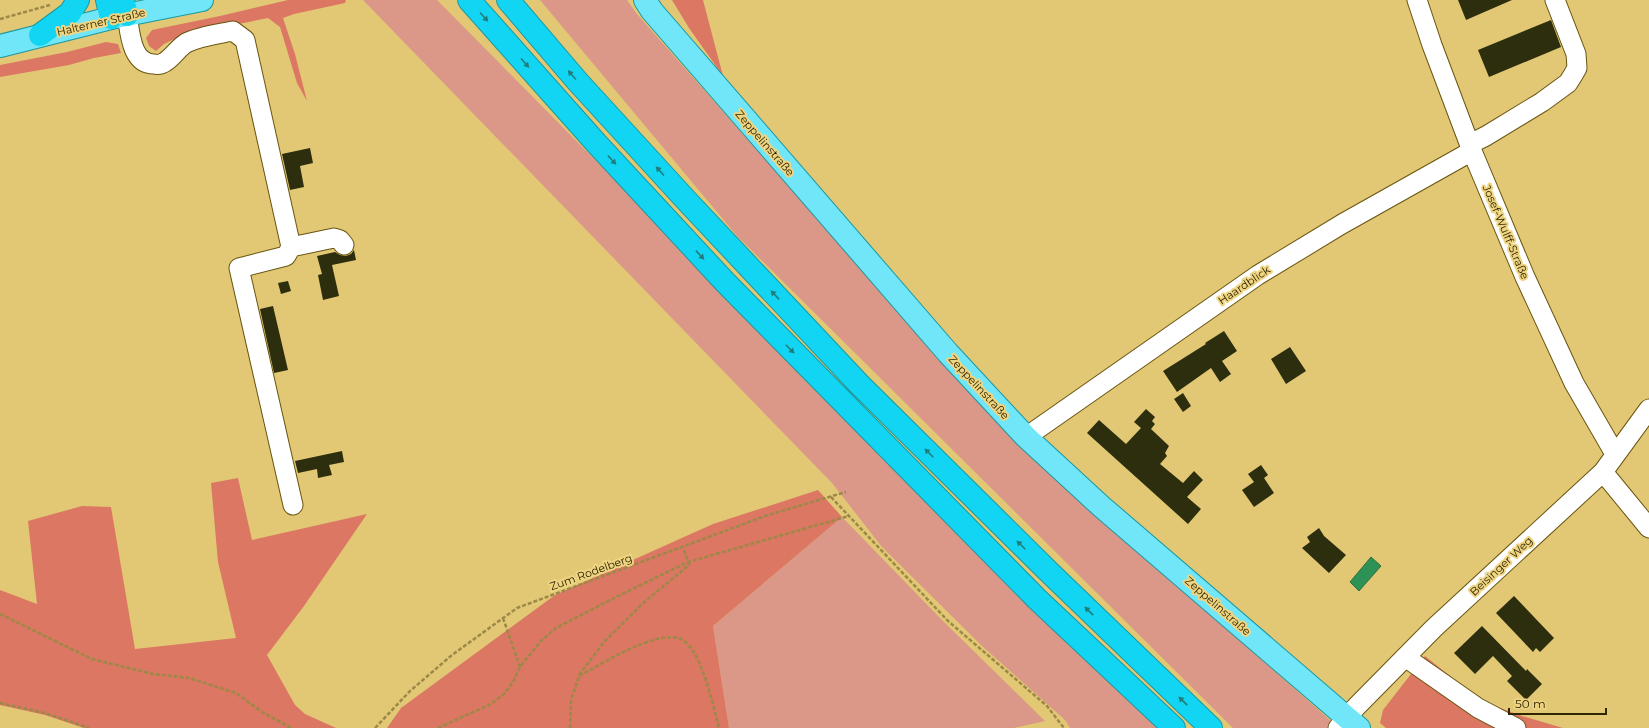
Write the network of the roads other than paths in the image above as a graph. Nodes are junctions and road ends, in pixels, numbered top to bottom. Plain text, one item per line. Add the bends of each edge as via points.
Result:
1 (78, 0) edge
2 (202, 0) edge
3 (469, 0) edge
4 (508, 0) edge
5 (645, 0) edge
6 (1417, 0) edge
7 (1555, 0) edge
8 (117, 8) edge
9 (40, 35) junction
10 (0, 46) edge
11 (1471, 147) junction
12 (344, 245) dead end
13 (291, 247) junction
14 (1649, 409) edge
15 (1026, 437) junction
16 (1615, 454) junction
17 (1603, 472) junction
18 (293, 506) dead end
19 (1649, 528) edge
20 (1405, 657) junction
21 (1348, 724) edge
22 (1174, 728) edge
23 (1211, 728) edge
24 (1516, 728) edge

1 - 9 highway via 70,13
2 - 8 main road, Halterner Straße
3 -> 22 highway via 597,144 725,282 1037,599
23 -> 4 highway via 859,384 659,171
5 - 15 main road, Zeppelinstraße via 718,89 948,353
6 - 11 street, Josef-Wulff-Straße
7 - 11 street, Haardblick via 1576,54 1577,68 1568,84
8 - 9 main road, Halterner Straße
8 - 13 street via 134,50 141,60 149,64 166,61 186,43 201,38 233,31 245,40
9 - 10 main road, Halterner Straße
11 - 15 street, Haardblick via 1258,275
11 - 16 street, Josef-Wulff-Straße via 1525,277 1574,383
12 - 13 street via 334,238
13 - 18 street via 286,256 239,268
14 - 16 street, Beisinger Weg
15 - 21 main road, Zeppelinstraße
16 - 17 street, Beisinger Weg
17 - 19 street
17 - 20 street, Beisinger Weg
20 - 21 street, Beisinger Weg
20 - 24 street via 1478,708

